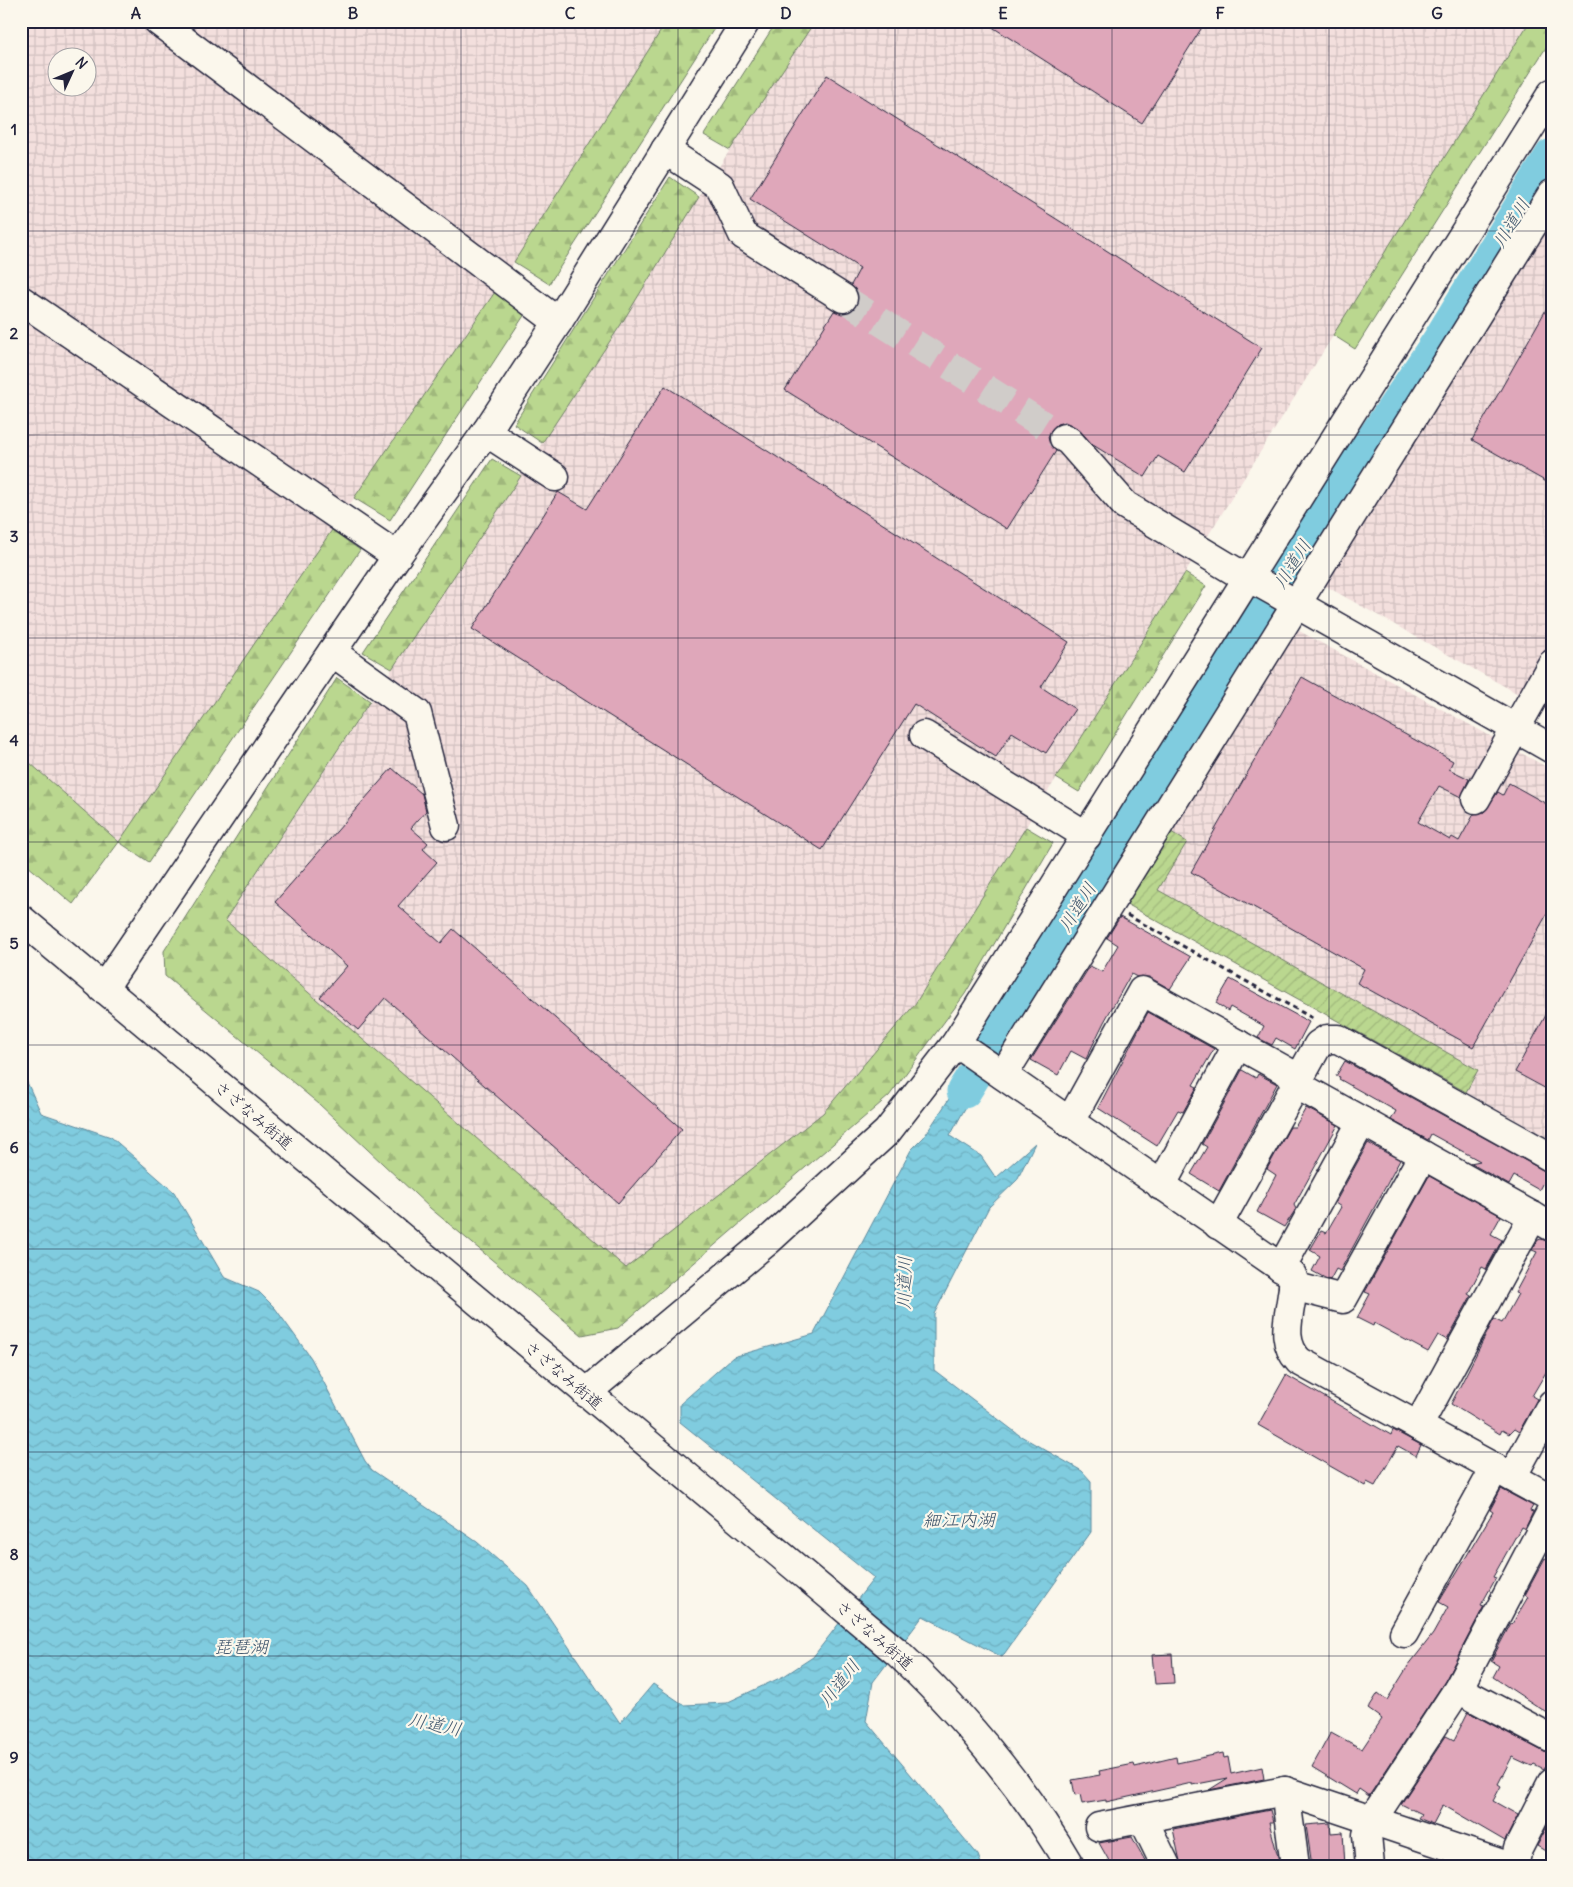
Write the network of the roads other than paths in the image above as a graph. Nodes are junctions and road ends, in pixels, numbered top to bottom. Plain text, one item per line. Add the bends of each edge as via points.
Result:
1 (158, 21) edge
2 (746, 21) edge
3 (1552, 93) edge
4 (665, 150) junction
5 (1552, 194) edge
6 (842, 298) tunnel mouth
7 (21, 300) edge
8 (558, 322) junction
9 (486, 432) junction
10 (1064, 438) tunnel mouth
11 (555, 477) dead end
12 (397, 556) junction
13 (1255, 582) junction
14 (1293, 603) junction
15 (332, 652) junction
16 (1552, 664) edge
17 (1516, 728) junction
18 (924, 735) dead end
19 (1552, 748) edge
20 (1476, 798) dead end
21 (446, 826) dead end
22 (1087, 836) junction
23 (21, 919) edge
24 (104, 988) junction
25 (1238, 1044) junction
26 (963, 1048) junction
27 (1000, 1073) junction
28 (1297, 1081) junction
29 (1362, 1121) junction
30 (1069, 1123) junction
31 (1423, 1155) junction
32 (1552, 1158) edge
33 (1161, 1186) junction
34 (1542, 1222) edge
35 (1218, 1225) junction
36 (1287, 1277) junction
37 (586, 1394) junction
38 (1552, 1404) edge
39 (1418, 1426) junction
40 (1504, 1472) junction
41 (1552, 1499) edge
42 (1552, 1510) edge
43 (1404, 1633) dead end
44 (1458, 1689) junction
45 (1552, 1739) edge
46 (1552, 1782) edge
47 (1286, 1791) junction
48 (1143, 1819) junction
49 (1372, 1820) junction
50 (1099, 1827) dead end
51 (1070, 1866) edge
52 (1166, 1866) edge
53 (1295, 1866) edge
54 (1370, 1866) edge
55 (1508, 1866) edge
56 (1514, 1866) edge

1 - 8 street
2 - 4 street
3 - 13 street
4 - 6 street via 720,186 743,235
4 - 8 street
5 - 14 street
7 - 12 street
8 - 9 street
9 - 11 street
9 - 12 street
10 - 13 street via 1125,505
12 - 15 street
13 - 14 street
13 - 22 street
14 - 17 street
14 - 27 street via 1109,906
15 - 21 street via 417,713
15 - 24 street
16 - 17 street
17 - 19 street
17 - 20 street
18 - 22 street
22 - 26 street
23 - 24 street, さざなみ街道
24 - 37 street, さざなみ街道
25 - 28 street via 1286,1071
25 - 30 street via 1142,991
25 - 33 street
26 - 27 street
26 - 37 street via 887,1132 769,1240
27 - 30 street
28 - 29 street
28 - 32 street via 1318,1045 1327,1039 1338,1039
28 - 35 street
29 - 31 street
29 - 36 street
30 - 33 street
31 - 34 street
31 - 36 street via 1343,1299
33 - 35 street
34 - 39 street
35 - 36 street
36 - 39 street via 1286,1335 1296,1357 1305,1365
37 - 51 street, さざなみ街道 via 898,1653 984,1744 1050,1832
38 - 40 street
39 - 40 street
40 - 41 street
40 - 43 street
42 - 44 street
44 - 45 street
44 - 49 street
46 - 56 street via 1518,1849
47 - 48 street
47 - 49 street
47 - 53 street
48 - 50 street
48 - 52 street
49 - 54 street via 1367,1835
49 - 55 street

